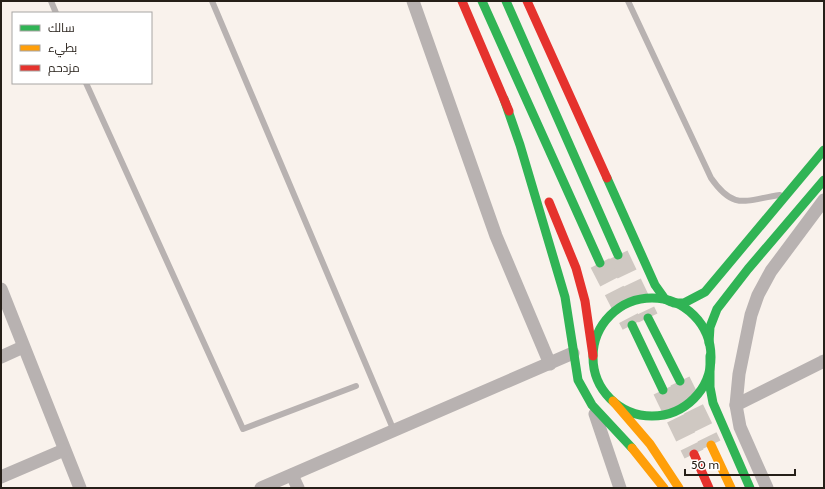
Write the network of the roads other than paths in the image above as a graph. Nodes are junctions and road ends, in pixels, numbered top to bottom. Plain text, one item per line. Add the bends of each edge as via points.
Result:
1 (51, 1) edge
2 (212, 1) edge
3 (413, 1) edge
4 (462, 1) edge
5 (482, 1) edge
6 (506, 1) edge
7 (527, 1) edge
8 (628, 1) edge
9 (56, 12) edge
10 (86, 84) edge
11 (504, 99) junction
12 (824, 150) edge
13 (824, 180) edge
14 (788, 194) junction
15 (824, 200) edge
16 (618, 255) tunnel mouth
17 (600, 263) tunnel mouth
18 (1, 289) edge
19 (672, 302) junction
20 (648, 318) tunnel mouth
21 (632, 325) tunnel mouth
22 (708, 343) junction
23 (23, 347) junction
24 (573, 353) junction
25 (593, 356) junction
26 (710, 356) junction
27 (1, 357) edge
28 (824, 361) edge
29 (550, 364) junction
30 (680, 381) tunnel mouth
31 (356, 386) dead end
32 (663, 390) tunnel mouth
33 (613, 401) junction
34 (592, 405) junction
35 (736, 405) junction
36 (394, 431) junction
37 (711, 445) tunnel mouth
38 (64, 450) junction
39 (694, 454) tunnel mouth
40 (292, 475) junction
41 (1, 477) edge
42 (80, 488) edge
43 (261, 488) edge
44 (298, 488) edge
45 (620, 488) edge
46 (664, 488) edge
47 (680, 488) edge
48 (709, 488) edge
49 (731, 488) edge
50 (750, 488) edge
51 (767, 488) edge

1 - 9 lane
2 - 36 lane
3 - 29 street via 496,236
4 - 11 main road
5 - 17 main road
6 - 16 main road
7 - 19 main road via 655,285 665,299
8 - 14 lane via 711,178 719,189 730,198 740,201
10 - 31 lane via 244,429
11 - 24 main road via 557,266 565,297
11 - 25 main road via 564,238 579,281 585,301
12 - 14 main road
13 - 22 main road via 717,309 710,327
14 - 19 main road via 705,292 684,303
15 - 35 street via 771,271 758,295 749,322
18 - 23 street
19 - 22 main road via 694,317 704,330
19 - 25 main road via 657,298 633,301 622,306 612,313 598,332
20 - 30 main road
21 - 32 main road
22 - 26 main road
23 - 27 street
23 - 38 street
24 - 29 street
24 - 34 main road via 578,380
25 - 33 main road via 595,373 602,388
26 - 33 main road via 704,384 684,406 670,413 640,415 626,410
26 - 50 main road via 710,387 714,403
28 - 35 street
29 - 36 street
33 - 47 main road via 650,444
34 - 45 street
34 - 46 main road via 637,453
35 - 51 street via 740,427
36 - 40 street
37 - 49 main road
38 - 41 street
38 - 42 street
39 - 48 main road
40 - 43 street
40 - 44 street

